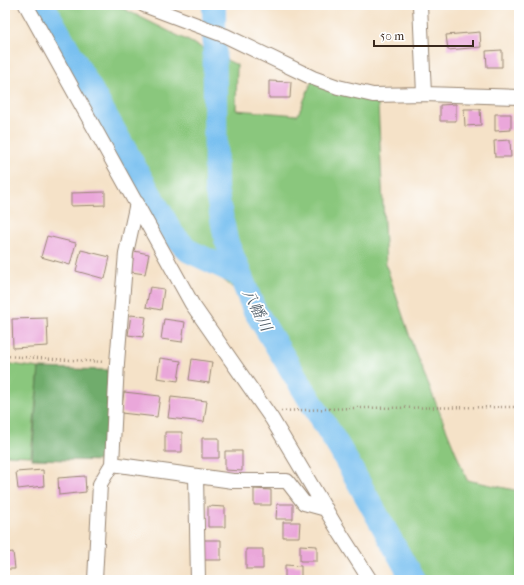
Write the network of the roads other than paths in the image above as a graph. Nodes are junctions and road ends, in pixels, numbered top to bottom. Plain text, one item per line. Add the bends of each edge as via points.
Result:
1 (26, 5) edge
2 (144, 5) edge
3 (420, 5) edge
4 (424, 94) junction
5 (519, 97) edge
6 (137, 203) junction
7 (112, 464) junction
8 (196, 476) junction
9 (326, 510) junction
10 (95, 580) edge
11 (198, 580) edge
12 (370, 580) edge

1 - 6 street
2 - 4 street via 226,36 313,78 338,87 373,95
3 - 4 street
4 - 5 street
6 - 7 street via 126,253
6 - 9 street via 192,304 272,419
7 - 8 street
7 - 10 street via 100,484
8 - 9 street via 233,481 287,481 304,502
8 - 11 street
9 - 12 street

